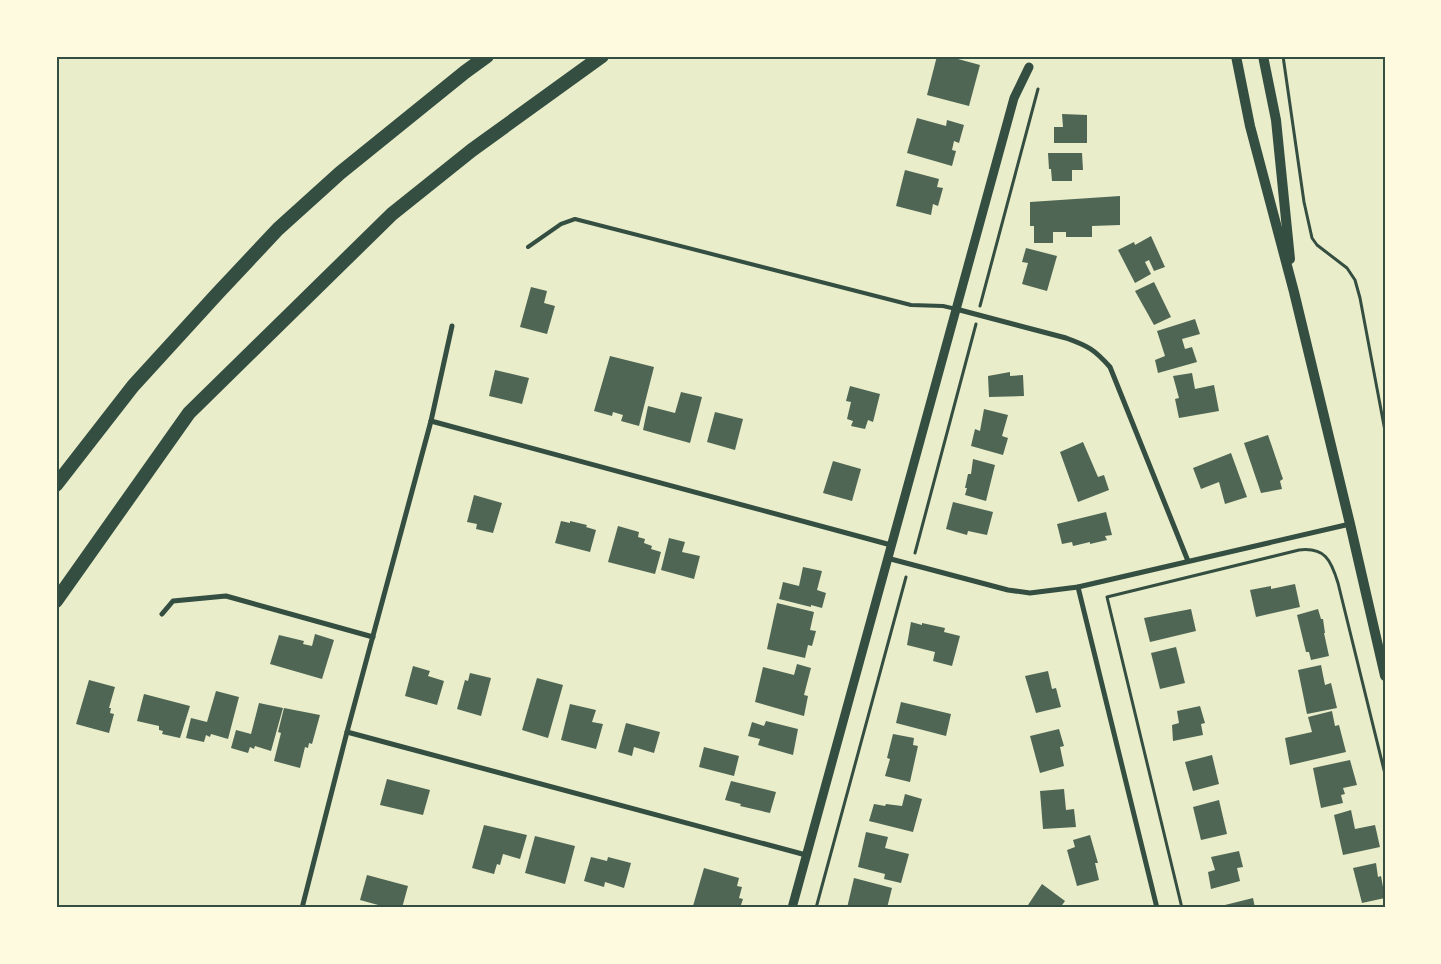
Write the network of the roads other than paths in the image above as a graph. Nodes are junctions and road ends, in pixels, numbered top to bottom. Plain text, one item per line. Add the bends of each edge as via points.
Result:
1 (487, 56) edge
2 (602, 56) edge
3 (1236, 56) edge
4 (1263, 56) edge
5 (1029, 67) dead end
6 (528, 247) dead end
7 (1294, 292) junction
8 (956, 309) junction
9 (452, 326) dead end
10 (431, 421) junction
11 (56, 485) edge
12 (1350, 524) junction
13 (891, 546) junction
14 (887, 558) junction
15 (1188, 562) junction
16 (1078, 587) junction
17 (56, 601) edge
18 (162, 614) dead end
19 (373, 637) junction
20 (1385, 676) edge
21 (347, 732) junction
22 (806, 856) junction
23 (302, 908) edge
24 (792, 908) edge
25 (1157, 908) edge

1 - 11 highway via 340,173 278,229 133,386
2 - 17 highway via 472,150 392,214 189,413
3 - 7 main road via 1250,126
4 - 7 main road via 1276,120
5 - 8 street via 1014,98
6 - 8 lane via 561,224 575,220 911,305
7 - 12 main road
8 - 13 street
8 - 15 street via 1066,338 1098,353 1110,367
9 - 10 street
10 - 13 street
10 - 19 street
12 - 15 street
12 - 20 main road
13 - 14 street
14 - 16 street via 1008,590 1030,593
14 - 22 street
15 - 16 street
16 - 25 street
18 - 19 street via 173,601 226,596
19 - 21 street
21 - 22 street
21 - 23 street
22 - 24 street

